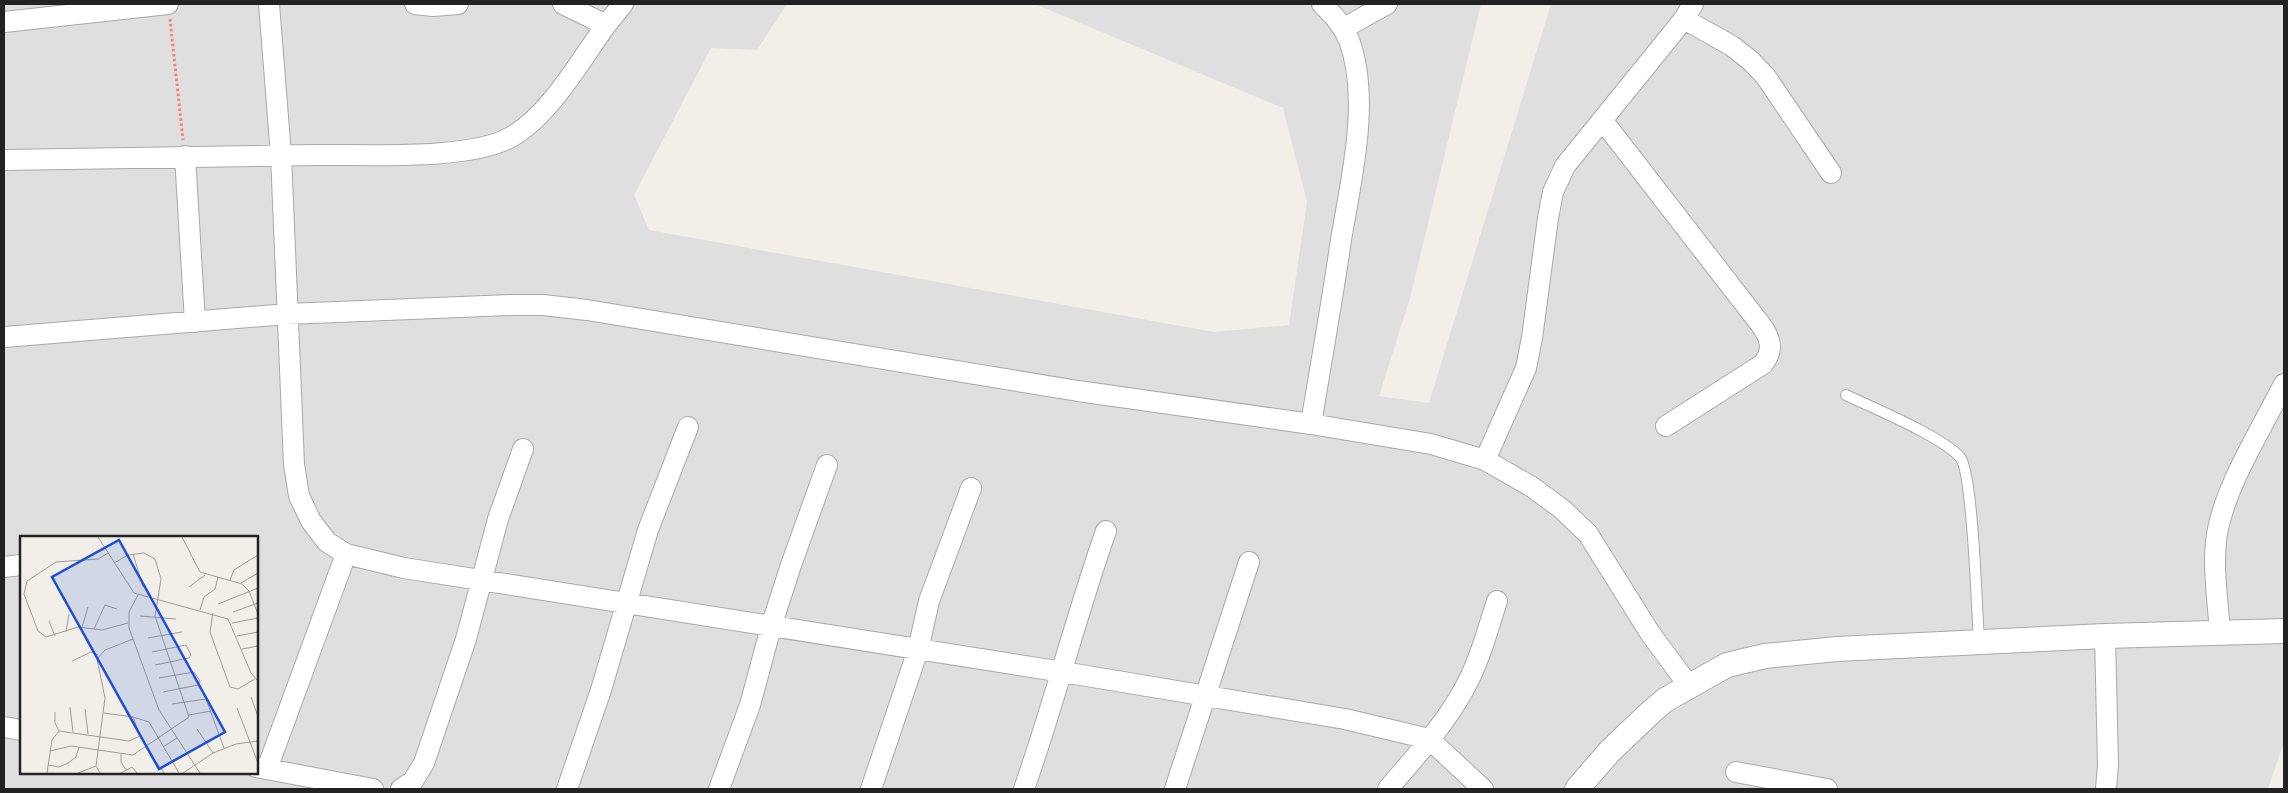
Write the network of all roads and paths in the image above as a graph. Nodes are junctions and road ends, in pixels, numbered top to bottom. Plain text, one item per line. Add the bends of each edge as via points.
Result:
1 (168, 4) edge
2 (269, 4) edge
3 (415, 4) edge
4 (458, 4) edge
5 (563, 4) edge
6 (623, 4) edge
7 (1322, 4) edge
8 (1387, 4) edge
9 (1688, 12) edge
10 (4, 22) edge
11 (606, 25) junction
12 (1344, 28) junction
13 (1603, 121) junction
14 (280, 155) junction
15 (185, 156) junction
16 (4, 160) edge
17 (1831, 173) dead end
18 (286, 314) junction
19 (196, 322) junction
20 (4, 337) edge
21 (2284, 384) edge
22 (1846, 395) dead end
23 (1311, 424) junction
24 (1666, 426) dead end
25 (688, 427) dead end
26 (524, 449) dead end
27 (1485, 460) junction
28 (827, 465) dead end
29 (971, 488) dead end
30 (1106, 531) dead end
31 (346, 554) junction
32 (1250, 562) dead end
33 (20, 565) edge
34 (4, 567) edge
35 (482, 582) junction
36 (1497, 601) dead end
37 (628, 602) junction
38 (771, 627) junction
39 (2284, 631) edge
40 (2220, 633) junction
41 (2105, 636) junction
42 (1979, 642) junction
43 (918, 650) junction
44 (1063, 672) junction
45 (1689, 686) junction
46 (1205, 696) junction
47 (4, 727) edge
48 (20, 730) edge
49 (1429, 739) junction
50 (261, 768) edge
51 (1736, 772) dead end
52 (1800, 787) edge
53 (373, 789) edge
54 (401, 789) edge
55 (566, 789) edge
56 (719, 789) edge
57 (871, 789) edge
58 (1024, 789) edge
59 (1175, 789) edge
60 (1388, 789) edge
61 (1482, 789) edge
62 (1577, 789) edge
63 (1827, 789) edge
64 (2106, 789) edge

1 - 10 street
1 - 15 path
2 - 14 street
3 - 4 street
5 - 11 street
6 - 11 street
7 - 12 street
8 - 12 street
9 - 13 street
9 - 17 street via 1752,61
11 - 14 street via 556,95 531,122 501,142 482,148 446,152
12 - 23 street via 1357,76 1354,162
13 - 24 street via 1761,325 1770,341 1768,357 1763,364
13 - 27 street via 1565,166 1553,192 1527,361
14 - 15 street
14 - 18 street
15 - 16 street
15 - 19 street
18 - 19 street
18 - 23 street via 543,305 1078,391
18 - 31 street via 294,464 300,496 311,521 327,542
19 - 20 street
21 - 40 street via 2222,509 2215,572
22 - 42 lane via 1934,439 1961,458 1970,498
23 - 27 street via 1431,444
25 - 37 street via 648,530
26 - 35 street via 498,519
27 - 45 street via 1532,487 1588,534 1650,634
28 - 38 street
29 - 43 street via 930,601
30 - 44 street via 1082,599
31 - 35 street
31 - 50 street
32 - 46 street
33 - 34 street
35 - 37 street
35 - 54 street via 424,763 413,781
36 - 49 street via 1483,648 1463,691
37 - 38 street
37 - 55 street
38 - 43 street
38 - 56 street via 750,706
39 - 40 street
40 - 41 street
41 - 42 street
41 - 64 street
42 - 45 street via 1765,656 1727,665
43 - 44 street
43 - 57 street
44 - 46 street
44 - 58 street
45 - 62 street via 1651,712 1610,751
46 - 49 street via 1346,719
46 - 59 street
47 - 48 street
49 - 60 street
49 - 61 street
50 - 53 street
51 - 52 street
52 - 63 street

